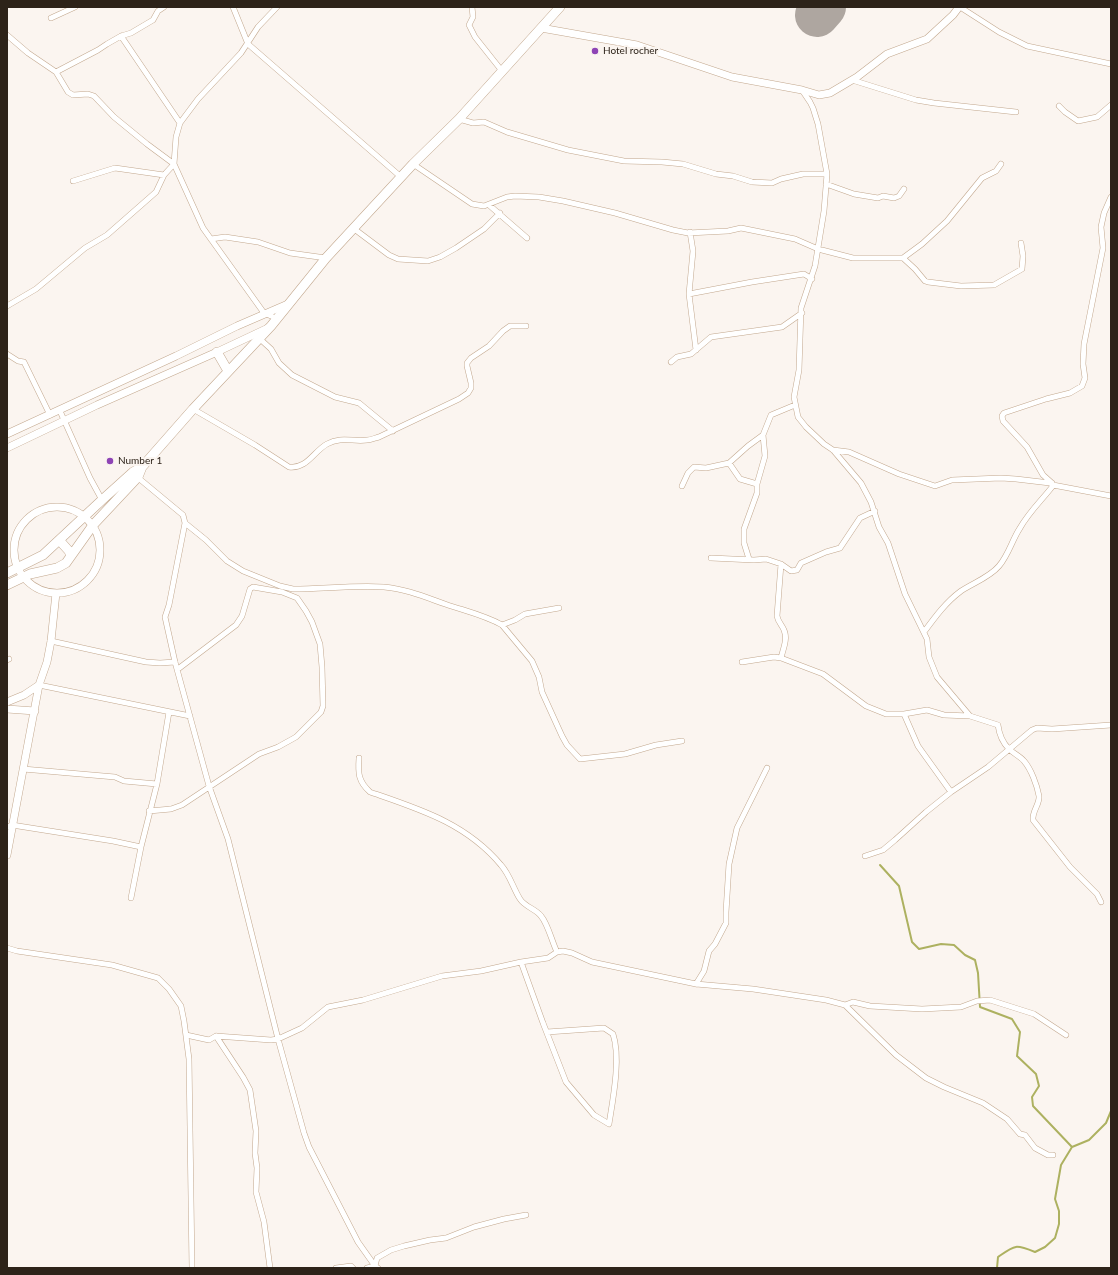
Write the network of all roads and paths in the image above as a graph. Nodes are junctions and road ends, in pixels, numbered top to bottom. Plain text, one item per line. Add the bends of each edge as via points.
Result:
1 (75, 7) edge
2 (164, 7) edge
3 (233, 7) edge
4 (277, 7) edge
5 (472, 7) edge
6 (560, 7) edge
7 (960, 7) edge
8 (51, 18) dead end
9 (541, 28) junction
10 (7, 35) edge
11 (121, 36) junction
12 (248, 44) junction
13 (1111, 64) edge
14 (502, 71) junction
15 (56, 72) junction
16 (852, 80) junction
17 (802, 90) junction
18 (1111, 104) edge
19 (1059, 106) dead end
20 (1016, 112) dead end
21 (459, 119) junction
22 (180, 123) junction
23 (174, 164) junction
24 (413, 164) junction
25 (1001, 164) dead end
26 (827, 174) junction
27 (164, 175) junction
28 (401, 177) junction
29 (72, 181) dead end
30 (826, 184) junction
31 (904, 189) dead end
32 (1111, 197) edge
33 (489, 205) junction
34 (500, 213) junction
35 (353, 228) junction
36 (690, 232) junction
37 (527, 238) dead end
38 (211, 239) junction
39 (1021, 242) dead end
40 (818, 249) junction
41 (326, 258) junction
42 (903, 258) junction
43 (812, 279) junction
44 (689, 294) junction
45 (291, 303) junction
46 (7, 306) edge
47 (264, 313) junction
48 (802, 313) junction
49 (278, 319) junction
50 (271, 326) junction
51 (526, 326) dead end
52 (260, 339) junction
53 (696, 350) junction
54 (216, 352) junction
55 (7, 354) edge
56 (671, 362) dead end
57 (228, 371) junction
58 (92, 394) junction
59 (97, 405) junction
60 (795, 405) junction
61 (193, 409) junction
62 (60, 411) junction
63 (50, 414) junction
64 (64, 421) junction
65 (393, 430) junction
66 (7, 434) edge
67 (763, 436) junction
68 (7, 448) edge
69 (833, 450) junction
70 (729, 463) junction
71 (136, 475) junction
72 (757, 484) junction
73 (1052, 484) junction
74 (682, 486) dead end
75 (1111, 496) edge
76 (102, 500) junction
77 (875, 511) junction
78 (84, 516) junction
79 (185, 523) junction
80 (93, 525) junction
81 (60, 541) junction
82 (44, 555) junction
83 (71, 556) junction
84 (711, 558) dead end
85 (749, 559) junction
86 (781, 564) junction
87 (18, 568) junction
88 (52, 569) junction
89 (7, 573) edge
90 (23, 577) junction
91 (7, 584) edge
92 (56, 593) junction
93 (559, 608) dead end
94 (502, 625) junction
95 (924, 632) junction
96 (51, 641) junction
97 (781, 658) junction
98 (175, 662) junction
99 (742, 662) dead end
100 (178, 669) junction
101 (39, 685) junction
102 (7, 702) edge
103 (7, 710) edge
104 (35, 711) junction
105 (169, 712) junction
106 (904, 714) junction
107 (190, 716) junction
108 (970, 716) junction
109 (1111, 725) edge
110 (682, 741) dead end
111 (1009, 749) junction
112 (359, 758) dead end
113 (767, 768) dead end
114 (23, 769) junction
115 (157, 784) junction
116 (209, 786) junction
117 (951, 792) junction
118 (149, 811) junction
119 (10, 826) edge
120 (141, 847) junction
121 (7, 855) edge
122 (865, 856) dead end
123 (131, 898) dead end
124 (1101, 902) dead end
125 (7, 948) edge
126 (557, 952) junction
127 (521, 962) junction
128 (696, 984) junction
129 (845, 1005) junction
130 (547, 1032) junction
131 (186, 1035) junction
132 (1066, 1035) dead end
133 (216, 1036) junction
134 (278, 1039) junction
135 (1053, 1155) dead end
136 (526, 1215) dead end
137 (376, 1267) edge
138 (192, 1268) edge
139 (270, 1268) edge
140 (336, 1268) edge
141 (353, 1268) edge
142 (367, 1268) edge

1 - 8 street
2 - 11 street via 153,20
3 - 12 street
4 - 12 street via 258,27
5 - 14 street via 473,17 469,25 475,38
6 - 9 highway
7 - 13 street via 1027,46
7 - 16 street via 927,39 886,54
9 - 14 highway
9 - 17 street via 637,45 732,77
10 - 15 street
11 - 15 street
11 - 22 street
12 - 22 street via 198,98
12 - 28 street
14 - 21 highway
15 - 23 street via 68,92 73,95 94,96 114,117
16 - 17 street via 830,93 819,95
16 - 20 street via 916,100
17 - 26 street via 813,108 818,124
18 - 19 street via 1097,118 1078,121
21 - 24 highway
21 - 26 street via 474,123 484,122 507,132 568,150 624,161 682,164 752,182 772,183 803,174
22 - 23 street
23 - 27 street
23 - 38 street via 202,228
24 - 28 highway
24 - 33 street via 472,204
25 - 42 street via 996,171 982,178 947,221
26 - 30 street
27 - 29 street via 115,168
27 - 46 street via 156,192 107,235 85,248 36,289
28 - 35 highway
30 - 31 street via 854,194 878,198 894,198
30 - 40 street
32 - 73 street via 1101,227 1103,248 1084,344 1085,378 1082,386 1070,393 1004,412 1002,416
33 - 34 street
33 - 36 street via 507,197 539,197
34 - 35 street via 484,229 456,248 428,260 398,259
34 - 37 street
35 - 41 highway
36 - 40 street via 741,228 795,239
36 - 44 street via 693,251
38 - 41 street via 225,236 262,243 290,253
38 - 47 street
39 - 42 street via 1022,269 994,285 961,286 928,282
40 - 42 street via 853,258
40 - 43 street
41 - 45 highway
43 - 44 street via 804,274
43 - 48 street via 802,305
44 - 53 street
45 - 47 street
45 - 49 highway
47 - 49 street
47 - 58 street
48 - 53 street via 782,327 711,337
48 - 60 street
49 - 50 highway
50 - 52 highway
50 - 54 street
51 - 65 street via 510,326 489,346 471,358 467,363 471,382 468,393
52 - 57 highway
52 - 65 street via 292,375 335,397 359,403
53 - 56 street
54 - 57 highway
54 - 59 street
55 - 63 street via 24,362
57 - 61 highway
58 - 59 street
58 - 62 street
59 - 64 street
60 - 67 street via 771,415
60 - 69 street via 798,417 806,428
61 - 65 street via 288,467 295,468 301,466 326,444 337,439 367,440
61 - 71 highway
62 - 63 street
62 - 64 street
63 - 66 street
64 - 68 street
64 - 76 street
67 - 70 street
67 - 72 street via 765,456
69 - 73 street via 849,452 899,474 935,486 952,480 1001,478
69 - 77 street via 861,484
70 - 72 street via 740,479
70 - 74 street via 706,468 694,467
71 - 76 highway
71 - 79 street via 183,515
71 - 80 highway
72 - 85 street via 757,493 744,529 744,543
73 - 75 street
73 - 95 street via 1020,526 999,566 960,593 940,611
76 - 78 highway
77 - 86 street via 860,518 840,548 801,563 797,570 791,571
77 - 95 street via 905,594
78 - 80 street
78 - 81 highway
78 - 87 street via 74,510 54,507 28,518 21,526 14,544
79 - 94 street via 227,561 243,571 280,586 292,589 399,589 486,616
79 - 98 street via 169,605 164,617
80 - 83 highway
80 - 92 street via 100,545 100,558 96,569 80,587
81 - 82 highway
81 - 83 highway
82 - 87 highway
82 - 88 highway
83 - 88 highway via 62,566
84 - 85 street
85 - 86 street via 766,559
86 - 97 street via 777,620 786,636
87 - 89 highway
87 - 90 street
88 - 90 highway
90 - 91 highway
90 - 92 street via 40,590
92 - 96 street
93 - 94 street via 525,614
94 - 110 street via 534,665 540,677 542,692 562,736 580,759 625,754
95 - 108 street via 929,657 937,677
96 - 98 street via 146,662
96 - 101 street
97 - 99 street
97 - 106 street via 823,674 869,707 886,714
98 - 100 street
100 - 107 street
100 - 116 street via 236,625 242,616 247,594 253,587 282,592 297,598 312,622 320,644 323,706 321,712 296,737 259,754
101 - 102 street
101 - 104 street
101 - 105 street
103 - 104 street
104 - 114 street
105 - 107 street
105 - 115 street
106 - 108 street via 927,710 944,715
106 - 117 street via 918,746
107 - 116 street
108 - 111 street via 998,725 998,732
109 - 111 street via 1037,728
111 - 117 street via 972,779
111 - 124 street via 1025,763 1038,794 1033,820 1070,867 1097,894
112 - 126 street via 358,773 363,786 370,792 426,811 480,842 502,865 521,901 544,920
113 - 128 street via 736,828 729,864 726,923 709,952 704,970
114 - 115 street via 115,777 124,781
114 - 119 street
115 - 118 street
116 - 118 street via 182,805
116 - 134 street via 228,839
117 - 122 street via 883,850
118 - 120 street
119 - 120 street
119 - 121 street
120 - 123 street
125 - 131 street via 112,965 158,978 170,989 181,1006
126 - 127 street via 548,958
126 - 128 street via 568,952 592,962
127 - 130 street
127 - 134 street via 442,976 362,1000 328,1007 302,1028
128 - 129 street via 826,1000
129 - 132 street via 853,1002 870,1006 922,1009 961,1007 977,1001 990,1000 1034,1014
129 - 135 street via 896,1055 926,1078 983,1103 1007,1119 1035,1148
130 - 130 street via 566,1082 594,1115 609,1124 617,1056 613,1034 604,1028
131 - 133 street via 209,1040
131 - 138 street via 189,1059
133 - 134 street
133 - 139 street via 250,1090 256,1131 256,1192 264,1222
134 - 137 street via 308,1145 358,1242
136 - 137 street via 474,1227 446,1238 390,1250 377,1258
137 - 142 street
140 - 141 street

